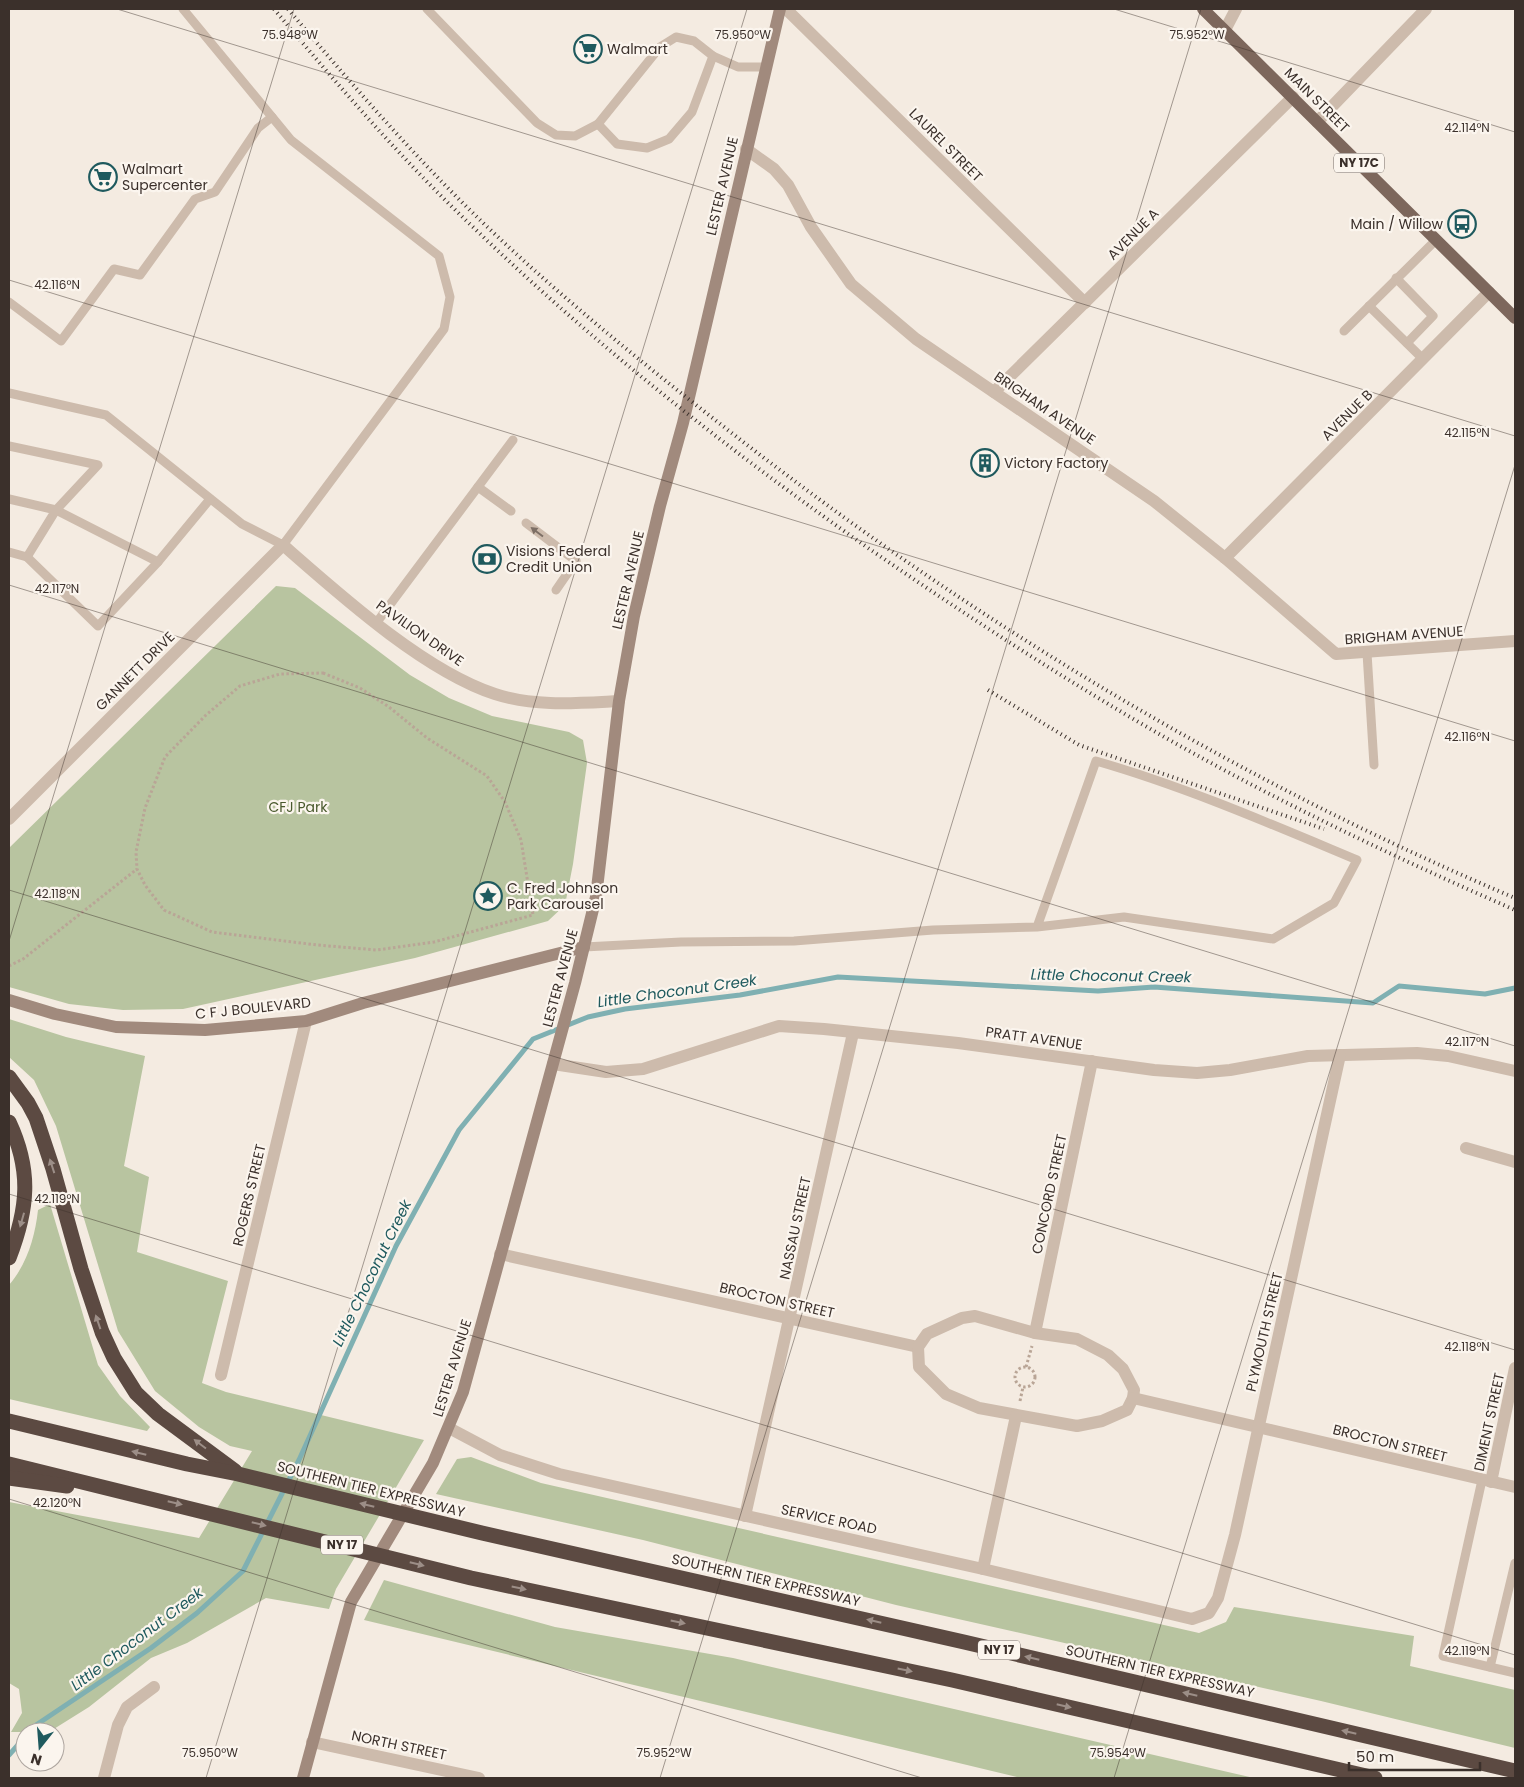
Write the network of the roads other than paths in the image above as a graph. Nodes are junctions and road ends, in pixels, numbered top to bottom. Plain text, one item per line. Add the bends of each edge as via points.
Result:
1 (183, 9) edge
2 (427, 9) edge
3 (780, 9) edge
4 (786, 9) edge
5 (1203, 9) edge
6 (1236, 9) edge
7 (1426, 9) edge
8 (1225, 30) junction
9 (714, 56) junction
10 (766, 67) junction
11 (1293, 97) junction
12 (272, 118) junction
13 (1317, 122) junction
14 (598, 124) junction
15 (746, 149) junction
16 (1436, 240) junction
17 (1396, 278) junction
18 (1489, 292) junction
19 (9, 302) edge
20 (1085, 303) junction
21 (1369, 306) junction
22 (1515, 318) edge
23 (1344, 331) dead end
24 (1408, 343) junction
25 (1423, 359) junction
26 (994, 392) junction
27 (9, 393) edge
28 (513, 440) dead end
29 (9, 446) edge
30 (478, 487) junction
31 (9, 499) edge
32 (210, 499) junction
33 (56, 510) junction
34 (511, 511) dead end
35 (526, 524) dead end
36 (282, 545) junction
37 (9, 552) edge
38 (27, 557) junction
39 (1225, 558) junction
40 (158, 562) junction
41 (556, 590) dead end
42 (377, 622) junction
43 (1512, 642) edge
44 (1367, 653) junction
45 (619, 701) junction
46 (1374, 766) dead end
47 (9, 819) edge
48 (1037, 927) junction
49 (584, 947) junction
50 (9, 1000) edge
51 (306, 1021) junction
52 (853, 1033) junction
53 (1340, 1055) junction
54 (554, 1058) junction
55 (1092, 1061) junction
56 (1515, 1071) edge
57 (9, 1077) edge
58 (9, 1122) edge
59 (1466, 1148) dead end
60 (1515, 1162) edge
61 (500, 1254) junction
62 (9, 1258) edge
63 (791, 1319) junction
64 (1035, 1333) junction
65 (918, 1347) junction
66 (1515, 1368) edge
67 (221, 1375) dead end
68 (1133, 1398) junction
69 (1016, 1416) junction
70 (9, 1421) edge
71 (1258, 1426) junction
72 (449, 1428) junction
73 (9, 1464) edge
74 (238, 1474) junction
75 (9, 1478) edge
76 (1487, 1481) junction
77 (1515, 1487) edge
78 (153, 1498) junction
79 (745, 1516) junction
80 (1515, 1563) edge
81 (983, 1569) junction
82 (1209, 1613) joint
83 (1490, 1667) junction
84 (1515, 1673) edge
85 (154, 1687) dead end
86 (312, 1742) junction
87 (1515, 1771) edge
88 (104, 1778) edge
89 (303, 1778) edge
90 (479, 1778) edge
91 (1375, 1778) edge

1 - 12 lane
2 - 14 lane via 537,123 556,135 574,136
3 - 10 street, LESTER AVENUE
4 - 20 street, LAUREL STREET
5 - 8 main road, MAIN STREET / NY 17C
6 - 8 street
7 - 13 street
8 - 11 main road, MAIN STREET / NY 17C
9 - 10 lane via 738,67
9 - 14 lane via 694,41 676,37 660,47
9 - 14 lane via 692,112 669,139 647,148 617,144
10 - 15 street, LESTER AVENUE
11 - 13 main road, MAIN STREET / NY 17C
11 - 20 street, AVENUE A
12 - 19 lane via 258,128 215,192 195,199 140,275 114,269 61,342
12 - 36 lane via 291,140 439,256 450,297 444,329
13 - 16 main road, MAIN STREET / NY 17C
15 - 26 street, BRIGHAM AVENUE via 774,169 788,185 811,227 851,284 916,339
15 - 45 street, LESTER AVENUE via 683,423 634,616
16 - 17 lane
16 - 18 main road, MAIN STREET / NY 17C
17 - 21 lane
17 - 24 lane via 1433,316
18 - 22 main road, MAIN STREET / NY 17C
18 - 25 street, AVENUE B
20 - 26 street, AVENUE A
21 - 23 lane
21 - 24 lane
24 - 25 lane
25 - 39 street, AVENUE B
26 - 39 street, BRIGHAM AVENUE via 1154,501
27 - 32 lane via 106,415
28 - 30 lane
29 - 33 lane via 98,465
30 - 34 lane
30 - 42 lane
31 - 33 lane
32 - 36 lane via 242,524
32 - 40 lane
33 - 38 lane
33 - 40 lane
41 -> 35 lane via 576,561
36 - 42 street, PAVILION DRIVE
36 - 47 street, GANNETT DRIVE
37 - 38 lane
38 - 40 lane via 98,626
39 - 44 street, BRIGHAM AVENUE via 1336,654
42 - 45 street, PAVILION DRIVE via 449,674 496,694 554,704
43 - 44 street, BRIGHAM AVENUE
44 - 46 lane
45 - 49 street, LESTER AVENUE via 596,897
48 - 48 lane via 1124,917 1272,939 1334,903 1357,860 1236,809 1142,774 1096,761
48 - 49 lane via 933,930 794,941
49 - 51 street, C F J BOULEVARD via 363,1003
49 - 54 street, LESTER AVENUE
50 - 51 street, C F J BOULEVARD via 116,1027 205,1030
51 - 67 street, ROGERS STREET
52 - 54 street, PRATT AVENUE via 779,1026 643,1069 606,1072
52 - 55 street, PRATT AVENUE
52 - 63 street, NASSAU STREET
53 - 55 street, PRATT AVENUE via 1308,1056 1196,1073
53 - 56 street, PRATT AVENUE via 1417,1053 1448,1056
53 - 71 street, PLYMOUTH STREET
54 - 61 street, LESTER AVENUE
55 - 64 street, CONCORD STREET
74 -> 57 highway via 158,1414 136,1393 114,1358 81,1269 36,1118
58 -> 62 highway via 22,1153 26,1188 24,1212
59 - 60 street
61 - 63 street, BROCTON STREET
61 - 72 street, LESTER AVENUE via 463,1392
63 - 65 street, BROCTON STREET
63 - 79 street, NASSAU STREET
64 - 65 street via 975,1316 962,1318 927,1334
64 - 68 street via 1077,1339 1108,1354 1123,1370 1134,1390
65 - 69 street via 919,1367 946,1394 979,1408
66 - 76 street, DIMENT STREET
68 - 69 street via 1126,1410 1102,1421 1077,1426
68 - 71 street, BROCTON STREET
69 - 81 street
74 -> 70 highway, SOUTHERN TIER EXPRESSWAY / NY 17
71 - 76 street, BROCTON STREET
71 - 82 street, PLYMOUTH STREET via 1235,1535 1218,1598
72 - 79 street, SERVICE ROAD via 500,1455 559,1474
72 - 86 street, LESTER AVENUE via 433,1463 351,1602
73 - 78 highway, NY 17
87 -> 74 highway, SOUTHERN TIER EXPRESSWAY / NY 17
75 - 78 highway
76 - 77 street, BROCTON STREET
76 - 83 lane via 1443,1656
78 -> 91 highway, NY 17 via 471,1578 952,1680
79 - 81 street, SERVICE ROAD
80 - 83 lane
81 - 82 street, SERVICE ROAD via 1192,1619
83 - 84 lane
85 - 88 street via 127,1707 118,1725
86 - 89 street, LESTER AVENUE
86 - 90 street, NORTH STREET

